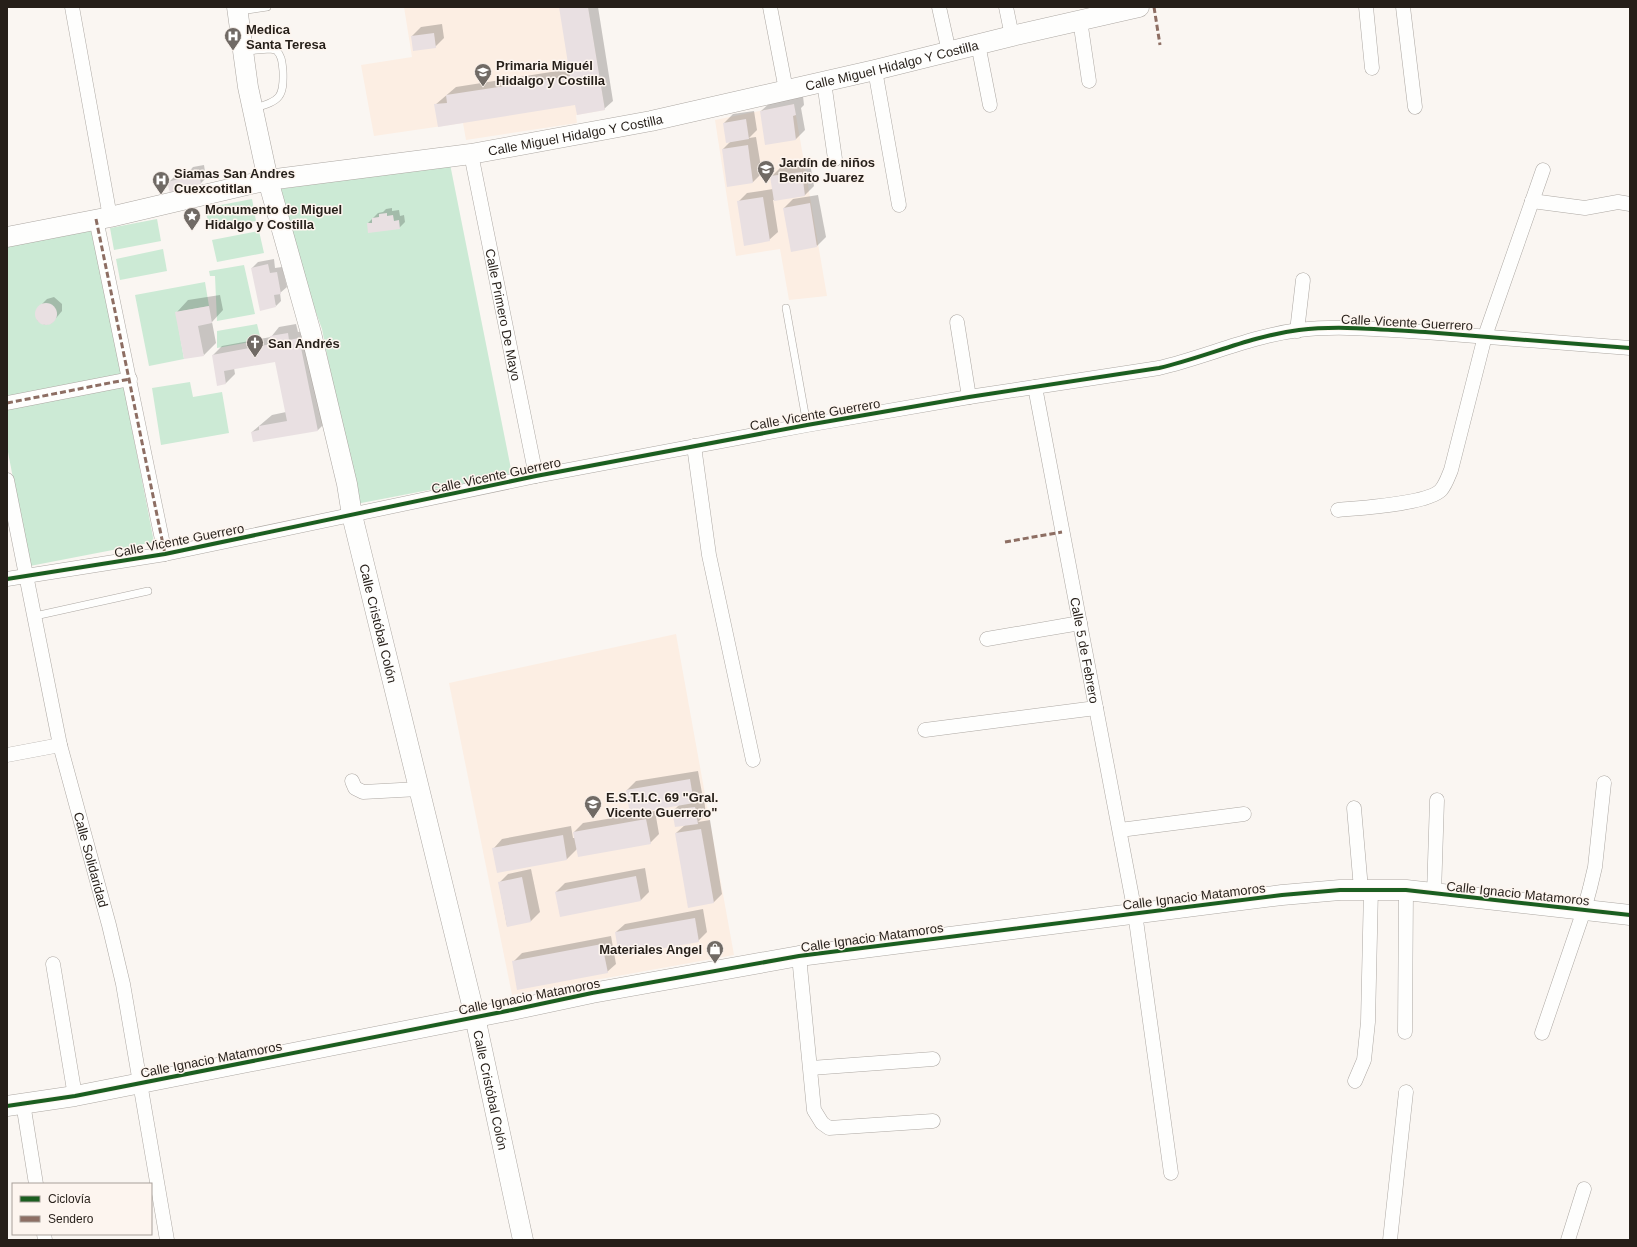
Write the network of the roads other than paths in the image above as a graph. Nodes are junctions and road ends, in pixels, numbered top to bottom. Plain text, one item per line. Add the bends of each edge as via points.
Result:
1 (72, 7) edge
2 (267, 7) edge
3 (770, 7) edge
4 (939, 7) edge
5 (1006, 7) edge
6 (1139, 7) edge
7 (1366, 7) edge
8 (1403, 7) edge
9 (237, 9) edge
10 (1115, 9) edge
11 (1080, 20) junction
12 (1012, 36) junction
13 (978, 44) junction
14 (243, 51) junction
15 (949, 52) junction
16 (1372, 68) dead end
17 (875, 70) junction
18 (1089, 81) dead end
19 (824, 82) junction
20 (786, 90) junction
21 (990, 105) dead end
22 (1415, 107) dead end
23 (252, 108) junction
24 (470, 154) junction
25 (835, 159) dead end
26 (1543, 170) dead end
27 (268, 180) junction
28 (1532, 202) junction
29 (1630, 204) edge
30 (898, 205) dead end
31 (103, 218) junction
32 (7, 237) edge
33 (1303, 280) dead end
34 (786, 308) dead end
35 (957, 322) dead end
36 (1297, 330) junction
37 (1485, 336) junction
38 (1630, 348) edge
39 (130, 379) junction
40 (1035, 387) junction
41 (969, 397) junction
42 (7, 403) edge
43 (807, 426) junction
44 (694, 446) junction
45 (536, 476) junction
46 (7, 480) edge
47 (1338, 510) dead end
48 (352, 515) junction
49 (165, 554) junction
50 (25, 576) junction
51 (7, 579) edge
52 (148, 591) dead end
53 (35, 616) junction
54 (1080, 623) junction
55 (987, 639) dead end
56 (1096, 708) junction
57 (925, 730) dead end
58 (60, 745) junction
59 (7, 756) edge
60 (754, 760) dead end
61 (352, 781) dead end
62 (1604, 783) dead end
63 (419, 789) junction
64 (1437, 800) dead end
65 (1354, 808) dead end
66 (1244, 814) dead end
67 (1120, 830) junction
68 (1366, 889) junction
69 (1406, 890) junction
70 (1434, 894) junction
71 (1584, 910) junction
72 (1135, 913) junction
73 (1630, 916) edge
74 (799, 956) junction
75 (53, 964) dead end
76 (475, 1017) junction
77 (1405, 1032) dead end
78 (1542, 1033) dead end
79 (934, 1058) dead end
80 (811, 1068) junction
81 (1355, 1081) dead end
82 (140, 1083) junction
83 (1406, 1092) dead end
84 (75, 1096) junction
85 (15, 1105) edge
86 (933, 1120) dead end
87 (1171, 1173) dead end
88 (36, 1183) edge
89 (1584, 1188) dead end
90 (167, 1240) edge
91 (523, 1240) edge
92 (1390, 1240) edge
93 (1568, 1240) edge

1 - 31 street
2 - 9 lane
3 - 20 street
4 - 15 street
5 - 12 street
6 - 10 main road, Calle Miguel Hidalgo Y Costilla
7 - 16 street
8 - 22 street
9 - 14 main road, Calle Cristóbal Colón
10 - 11 main road, Calle Miguel Hidalgo Y Costilla
11 - 12 main road, Calle Miguel Hidalgo Y Costilla
11 - 18 street
12 - 13 main road, Calle Miguel Hidalgo Y Costilla
13 - 15 main road, Calle Miguel Hidalgo Y Costilla
13 - 21 street
14 - 23 main road, Calle Cristóbal Colón
14 - 23 lane via 276,50 282,60 282,92 270,103
15 - 17 main road, Calle Miguel Hidalgo Y Costilla
17 - 19 main road, Calle Miguel Hidalgo Y Costilla
17 - 30 street
19 - 20 main road, Calle Miguel Hidalgo Y Costilla
19 - 25 street
20 - 24 main road, Calle Miguel Hidalgo Y Costilla via 650,122
23 - 27 main road, Calle Cristóbal Colón
24 - 27 main road, Calle Miguel Hidalgo Y Costilla
24 - 45 street, Calle Primero De Mayo
26 - 28 street
27 - 31 main road, Calle Miguel Hidalgo Y Costilla
27 - 48 main road, Calle Cristóbal Colón via 311,333
28 - 29 street via 1585,208 1618,202
28 - 37 street
31 - 32 main road, Calle Miguel Hidalgo Y Costilla
31 - 39 street
33 - 36 street
34 - 43 lane
35 - 41 street
36 - 37 street, Calle Vicente Guerrero via 1346,327
36 - 40 street, Calle Vicente Guerrero via 1159,368
37 - 38 street, Calle Vicente Guerrero
37 - 47 street via 1451,470 1440,490 1432,496 1388,505
39 - 42 street
39 - 49 street
40 - 41 street, Calle Vicente Guerrero
40 - 54 street, Calle 5 de Febrero
41 - 43 street, Calle Vicente Guerrero
43 - 44 street, Calle Vicente Guerrero
44 - 45 street, Calle Vicente Guerrero
44 - 60 street via 709,555
45 - 48 street, Calle Vicente Guerrero
46 - 50 street, Calle Solidaridad
48 - 49 street, Calle Vicente Guerrero
48 - 63 main road, Calle Cristóbal Colón
49 - 50 street, Calle Vicente Guerrero
50 - 51 street, Calle Vicente Guerrero
50 - 53 street, Calle Solidaridad
52 - 53 lane
53 - 58 street, Calle Solidaridad
54 - 55 street
54 - 56 street, Calle 5 de Febrero
56 - 57 street
56 - 67 street, Calle 5 de Febrero
58 - 59 street
58 - 82 street, Calle Solidaridad via 123,984
61 - 63 street via 355,788 363,792
62 - 71 street via 1595,867
63 - 76 main road, Calle Cristóbal Colón
64 - 70 street
65 - 68 street
66 - 67 street
67 - 72 street, Calle 5 de Febrero
68 - 69 main road, Calle Ignacio Matamoros
68 - 72 main road, Calle Ignacio Matamoros via 1305,892
68 - 81 street via 1368,1022 1364,1060
69 - 70 main road, Calle Ignacio Matamoros
69 - 77 street
70 - 71 main road, Calle Ignacio Matamoros
71 - 73 main road, Calle Ignacio Matamoros
71 - 78 street
72 - 74 main road, Calle Ignacio Matamoros
72 - 87 street, Calle 5 de Febrero
74 - 76 main road, Calle Ignacio Matamoros
74 - 80 street
75 - 84 street
76 - 82 main road, Calle Ignacio Matamoros
76 - 91 main road, Calle Cristóbal Colón
79 - 80 street
80 - 86 street via 814,1110 822,1123 830,1128
82 - 84 main road, Calle Ignacio Matamoros
82 - 90 street, Calle Solidaridad
83 - 92 street
84 - 85 main road, Calle Ignacio Matamoros
85 - 88 street
89 - 93 street

